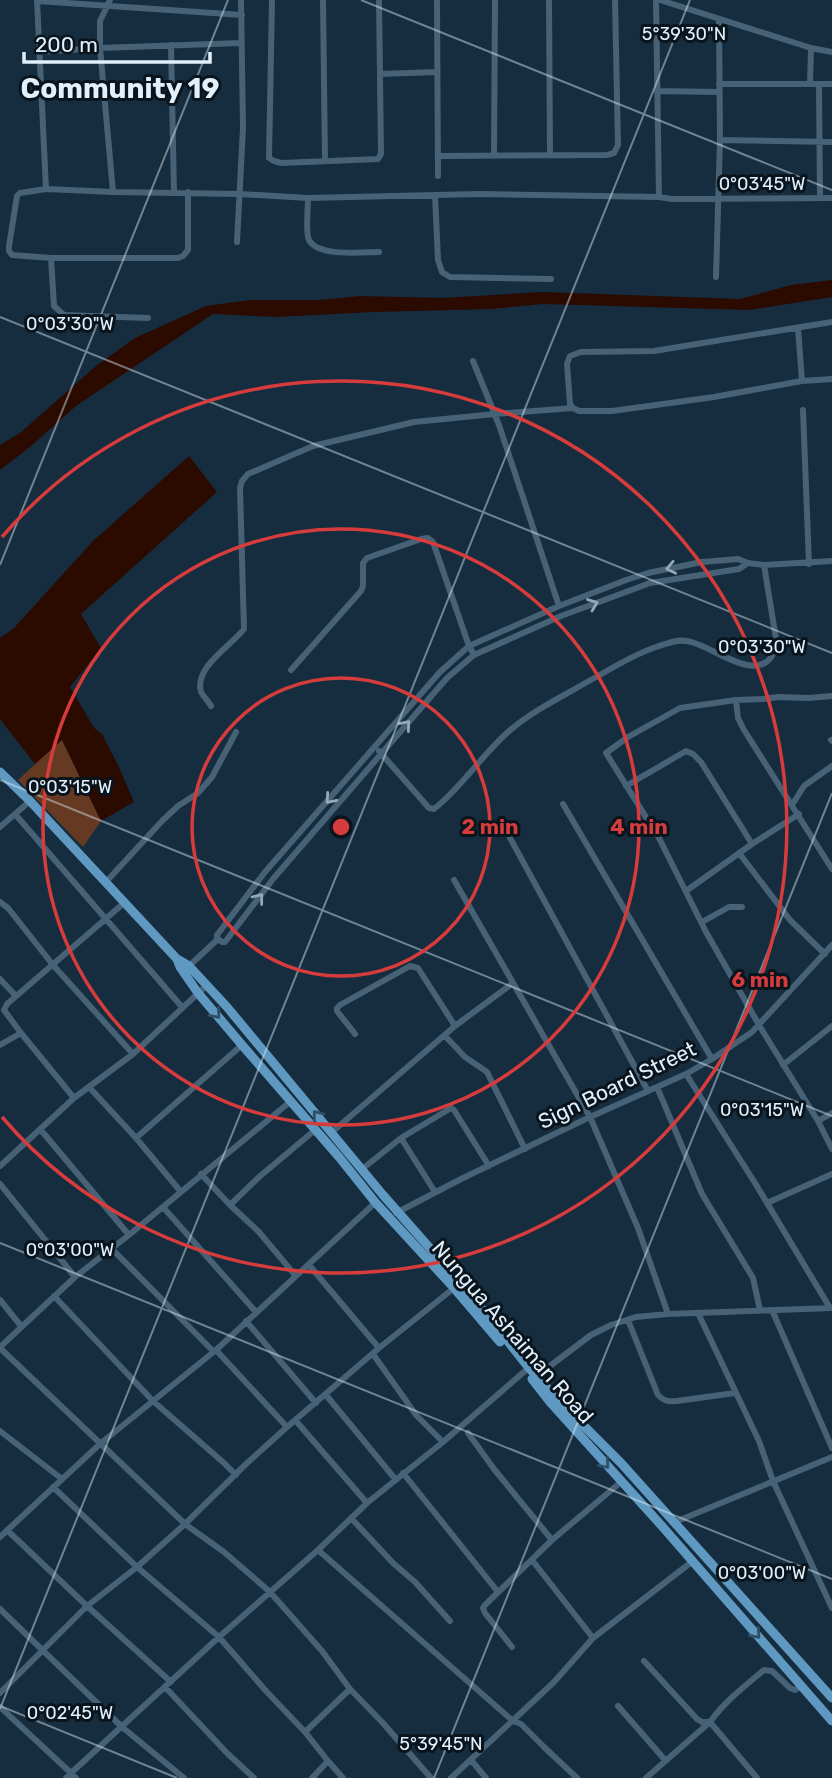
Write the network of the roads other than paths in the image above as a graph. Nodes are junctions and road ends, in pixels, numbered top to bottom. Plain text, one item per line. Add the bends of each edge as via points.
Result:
1 (241, 0) edge
2 (272, 0) edge
3 (323, 0) edge
4 (379, 0) edge
5 (437, 0) edge
6 (495, 0) edge
7 (549, 0) edge
8 (615, 0) edge
9 (658, 0) edge
10 (37, 1) edge
11 (109, 3) edge
12 (242, 15) junction
13 (719, 19) junction
14 (242, 43) junction
15 (171, 45) junction
16 (100, 48) junction
17 (811, 48) junction
18 (40, 52) junction
19 (832, 52) edge
20 (438, 72) junction
21 (380, 74) junction
22 (719, 84) junction
23 (819, 84) junction
24 (810, 85) junction
25 (832, 85) edge
26 (657, 91) junction
27 (719, 92) junction
28 (720, 140) junction
29 (820, 142) junction
30 (832, 142) edge
31 (550, 155) junction
32 (438, 156) junction
33 (494, 156) junction
34 (325, 161) junction
35 (438, 176) dead end
36 (46, 189) junction
37 (113, 192) junction
38 (188, 192) junction
39 (174, 193) junction
40 (239, 194) junction
41 (435, 195) junction
42 (659, 197) junction
43 (308, 198) junction
44 (719, 198) junction
45 (820, 198) junction
46 (832, 198) edge
47 (237, 242) dead end
48 (379, 252) dead end
49 (51, 258) junction
50 (716, 277) dead end
51 (551, 279) dead end
52 (148, 318) dead end
53 (832, 322) edge
54 (798, 328) junction
55 (473, 361) dead end
56 (832, 379) edge
57 (802, 381) junction
58 (573, 408) junction
59 (803, 410) dead end
60 (495, 414) junction
61 (832, 561) edge
62 (748, 563) junction
63 (809, 564) junction
64 (764, 565) junction
65 (559, 606) junction
66 (469, 646) junction
67 (474, 654) junction
68 (291, 670) dead end
69 (832, 696) edge
70 (736, 700) junction
71 (211, 706) dead end
72 (236, 732) dead end
73 (375, 747) junction
74 (381, 754) junction
75 (832, 766) edge
76 (0, 773) edge
77 (626, 786) junction
78 (30, 801) junction
79 (563, 804) dead end
80 (792, 806) junction
81 (15, 814) junction
82 (799, 814) junction
83 (0, 827) edge
84 (510, 838) dead end
85 (752, 844) junction
86 (740, 853) junction
87 (832, 869) edge
88 (265, 872) junction
89 (273, 879) junction
90 (454, 880) dead end
91 (105, 883) junction
92 (686, 891) junction
93 (0, 902) edge
94 (124, 903) junction
95 (742, 907) dead end
96 (107, 918) junction
97 (702, 922) junction
98 (218, 939) junction
99 (832, 945) edge
100 (825, 954) junction
101 (177, 958) junction
102 (54, 965) junction
103 (189, 966) junction
104 (0, 979) edge
105 (513, 983) junction
106 (207, 985) junction
107 (198, 993) junction
108 (16, 996) junction
109 (182, 1007) junction
110 (759, 1025) junction
111 (456, 1026) junction
112 (832, 1026) edge
113 (21, 1033) junction
114 (355, 1034) dead end
115 (445, 1036) junction
116 (0, 1045) edge
117 (242, 1045) junction
118 (133, 1054) junction
119 (712, 1059) junction
120 (783, 1065) junction
121 (686, 1074) junction
122 (89, 1087) junction
123 (657, 1087) junction
124 (648, 1091) junction
125 (74, 1098) junction
126 (291, 1101) junction
127 (832, 1113) edge
128 (590, 1117) junction
129 (818, 1121) junction
130 (40, 1129) junction
131 (315, 1130) junction
132 (331, 1133) junction
133 (136, 1138) junction
134 (401, 1138) junction
135 (525, 1149) junction
136 (832, 1149) edge
137 (0, 1166) edge
138 (489, 1166) junction
139 (361, 1170) junction
140 (201, 1174) junction
141 (832, 1174) edge
142 (0, 1184) edge
143 (181, 1192) junction
144 (435, 1192) junction
145 (379, 1199) junction
146 (767, 1203) junction
147 (230, 1205) junction
148 (163, 1207) junction
149 (393, 1215) junction
150 (129, 1235) junction
151 (112, 1249) junction
152 (309, 1265) junction
153 (295, 1275) junction
154 (75, 1277) junction
155 (454, 1288) junction
156 (54, 1296) junction
157 (0, 1300) edge
158 (831, 1308) edge
159 (760, 1310) junction
160 (772, 1310) junction
161 (256, 1312) junction
162 (698, 1313) junction
163 (668, 1314) junction
164 (628, 1320) junction
165 (246, 1321) junction
166 (21, 1326) junction
167 (0, 1348) edge
168 (214, 1351) junction
169 (376, 1351) junction
170 (525, 1371) junction
171 (534, 1378) junction
172 (735, 1393) junction
173 (326, 1395) junction
174 (153, 1401) junction
175 (316, 1403) junction
176 (296, 1421) junction
177 (287, 1427) junction
178 (0, 1431) edge
179 (468, 1433) dead end
180 (443, 1442) junction
181 (101, 1443) junction
182 (832, 1448) edge
183 (832, 1457) edge
184 (403, 1474) junction
185 (236, 1475) junction
186 (62, 1479) junction
187 (396, 1480) junction
188 (773, 1481) junction
189 (621, 1482) junction
190 (53, 1488) junction
191 (367, 1503) junction
192 (351, 1518) junction
193 (675, 1522) junction
194 (185, 1524) junction
195 (7, 1530) junction
196 (0, 1537) edge
197 (552, 1540) junction
198 (318, 1549) junction
199 (532, 1560) junction
200 (694, 1563) junction
201 (137, 1567) junction
202 (270, 1592) junction
203 (498, 1592) junction
204 (88, 1606) junction
205 (832, 1608) edge
206 (0, 1609) edge
207 (450, 1621) dead end
208 (219, 1637) junction
209 (593, 1638) junction
210 (512, 1647) dead end
211 (42, 1651) junction
212 (644, 1661) dead end
213 (168, 1684) junction
214 (802, 1686) junction
215 (350, 1689) junction
216 (0, 1693) edge
217 (832, 1698) edge
218 (618, 1706) dead end
219 (0, 1707) edge
220 (513, 1721) junction
221 (832, 1721) edge
222 (710, 1722) junction
223 (122, 1727) junction
224 (305, 1731) junction
225 (471, 1760) junction
226 (665, 1760) junction
227 (328, 1761) junction
228 (71, 1776) edge
229 (184, 1778) edge
230 (254, 1778) edge
231 (312, 1778) edge
232 (343, 1778) edge
233 (431, 1778) edge
234 (452, 1778) edge
235 (486, 1778) edge
236 (577, 1778) edge
237 (646, 1778) edge
238 (757, 1778) edge

1 - 12 street
2 - 34 street via 270,158 281,163
3 - 34 street
4 - 21 street
5 - 20 street
6 - 33 street
7 - 31 street
8 - 31 street via 618,145 607,155
9 - 13 street
9 - 26 street
10 - 11 street
10 - 18 street
11 - 12 street
11 - 16 street via 100,21
12 - 14 street
13 - 17 street
13 - 22 street
14 - 15 street
14 - 40 street
15 - 16 street
15 - 39 street
16 - 18 street
16 - 37 street
17 - 19 street
17 - 24 street
18 - 36 street
20 - 21 street
20 - 32 street
21 - 34 street via 378,159
22 - 24 street
22 - 27 street
23 - 24 street
23 - 25 street
23 - 29 street
26 - 27 street
26 - 42 street
27 - 28 street
28 - 29 street
28 - 44 street
29 - 30 street
29 - 45 street
31 - 33 street
32 - 33 street
32 - 35 street
36 - 37 street
36 - 49 street via 17,196 9,251 12,256
37 - 39 street
38 - 39 street
38 - 40 street
38 - 49 street via 188,250 183,256
40 - 43 street
40 - 47 street
41 - 42 street
41 - 43 street
41 - 51 street via 442,272 450,277
42 - 44 street
43 - 48 street via 312,245 330,252
44 - 45 street
44 - 50 street
45 - 46 street
49 - 52 street via 54,306 64,315
53 - 54 street
54 - 57 street
54 - 58 street via 654,351 581,352 570,356 567,363
55 - 60 street
56 - 57 street
57 - 58 street via 612,411
58 - 60 street
59 - 63 street
60 - 65 street
60 - 71 street via 414,422 313,446 248,474 240,488 244,629 209,664 201,680 201,693
61 - 63 street
62 - 64 street
62 -> 65 street via 738,559 702,562 648,573
67 -> 62 street via 650,583 739,569
63 - 64 street
64 - 74 street via 777,645 766,663 737,663 677,640 640,653 507,733 433,809
65 - 66 street
66 - 67 street
66 - 68 street via 428,538 367,558 361,591
66 - 73 street via 440,672
74 -> 67 street
69 - 70 street
70 - 77 street via 680,708 606,753
70 - 80 street via 744,730
72 - 91 street via 212,778 162,821
73 - 74 street
73 -> 88 street
74 - 89 street
75 - 80 street via 804,786
76 - 78 main road, Nungua Ashaiman Road
77 - 85 street via 686,751 693,754
77 - 92 street
78 - 81 street
78 - 91 main road, Nungua Ashaiman Road
79 - 119 street
80 - 82 street
81 - 83 street
81 - 96 street
82 - 85 street
82 - 87 street
84 - 124 street
85 - 86 street
86 - 92 street
86 - 100 street via 790,920
88 - 89 street
88 - 98 street
98 -> 89 street via 225,942
90 - 105 street
91 - 94 main road, Nungua Ashaiman Road
92 - 97 street
93 - 102 street
94 - 96 street
94 - 101 main road, Nungua Ashaiman Road
95 - 97 street via 729,907
96 - 102 street
96 - 109 street
97 - 110 street
98 - 103 street
99 - 100 street, Sign Board Street
100 - 110 street, Sign Board Street
101 - 103 main road, Nungua Ashaiman Road
101 - 107 main road, Nungua Ashaiman Road
102 - 108 street
102 - 118 street
103 - 106 main road, Nungua Ashaiman Road
104 - 108 street
105 - 111 street
105 - 128 street
106 - 107 street
132 -> 106 main road, Nungua Ashaiman Road
107 - 109 street
107 -> 117 main road, Nungua Ashaiman Road
108 - 113 street via 4,1010
109 - 118 street
110 - 119 street, Sign Board Street
110 - 120 street
111 - 114 street via 418,968 410,966 340,1004 337,1011
111 - 115 street
112 - 120 street
113 - 116 street
113 - 125 street
115 - 132 street
115 - 135 street via 487,1072
117 - 126 main road, Nungua Ashaiman Road
117 - 133 street
118 - 122 street
119 - 121 street, Sign Board Street
120 - 129 street
121 - 123 street, Sign Board Street
121 - 146 street
122 - 125 street
122 - 133 street
123 - 124 street, Sign Board Street
123 - 159 street via 702,1194 753,1278
124 - 128 street, Sign Board Street
125 - 130 street
126 - 131 main road, Nungua Ashaiman Road
126 - 140 street
127 - 129 street
128 - 135 street, Sign Board Street
128 - 163 street via 638,1228
129 - 136 street
130 - 137 street
130 - 150 street
131 - 145 main road, Nungua Ashaiman Road
131 - 147 street
132 - 139 main road, Nungua Ashaiman Road
133 - 143 street
134 - 138 street via 451,1108
134 - 139 street
134 - 144 street
135 - 138 street, Sign Board Street
138 - 144 street, Sign Board Street
139 - 145 main road, Nungua Ashaiman Road
140 - 143 street
140 - 147 street
141 - 146 street
142 - 154 street
143 - 148 street
144 - 149 street, Sign Board Street
145 - 149 main road, Nungua Ashaiman Road
145 - 152 street
146 - 158 street
147 - 153 street
148 - 150 street
148 - 161 street
149 - 155 main road, Nungua Ashaiman Road
149 - 171 main road, Nungua Ashaiman Road via 473,1297
150 - 151 street
151 - 154 street
151 - 168 street
152 - 153 street
152 - 169 street
153 - 161 street
154 - 156 street
155 - 169 street
155 - 170 main road, Nungua Ashaiman Road
156 - 166 street
156 - 174 street
157 - 166 street
158 - 160 street
159 - 160 street
159 - 162 street
160 - 182 street
161 - 165 street
162 - 163 street
162 - 172 street
163 - 164 street
164 - 171 street via 591,1335
164 - 172 street via 663,1400
165 - 168 street
165 - 175 street
166 - 167 street
167 - 181 street
168 - 174 street
168 - 177 street
169 - 173 street
169 - 180 street via 416,1415
170 - 171 main road, Nungua Ashaiman Road
170 - 180 street
171 -> 189 main road, Nungua Ashaiman Road
171 - 193 main road, Nungua Ashaiman Road
172 - 188 street
173 - 175 street
173 - 187 street
174 - 181 street
174 - 185 street
175 - 176 street
176 - 177 street
176 - 191 street
177 - 185 street
178 - 186 street
179 - 197 street
180 - 184 street
181 - 186 street
181 - 194 street
183 - 188 street
184 - 187 street
184 - 203 street
185 - 194 street
186 - 190 street
187 - 191 street
188 - 193 street
188 - 205 street
189 - 197 street
189 - 200 main road, Nungua Ashaiman Road
190 - 195 street
190 - 201 street
191 - 192 street
192 - 198 street
192 - 207 street
193 - 217 main road, Nungua Ashaiman Road
194 - 201 street
194 - 202 street
195 - 196 street
195 - 204 street
197 - 199 street
198 - 202 street
198 - 220 street
199 - 203 street
199 - 209 street
200 - 209 street
200 -> 214 main road, Nungua Ashaiman Road
201 - 204 street
201 - 208 street
202 - 208 street
202 - 215 street
203 - 210 street via 485,1605 485,1613
204 - 211 street
204 - 213 street
206 - 211 street
208 - 213 street
208 - 224 street
209 - 220 street
211 - 216 street
211 - 223 street
212 - 222 street via 697,1719
213 - 223 street
213 - 230 street
214 - 221 main road, Nungua Ashaiman Road
214 - 222 street via 790,1688 772,1671 764,1670
215 - 224 street
215 - 233 street
218 - 226 street
219 - 228 street
220 - 225 street
220 - 236 street
222 - 226 street
222 - 238 street
223 - 228 street
223 - 229 street
224 - 227 street
225 - 234 street
225 - 235 street
226 - 237 street
227 - 231 street
227 - 232 street

